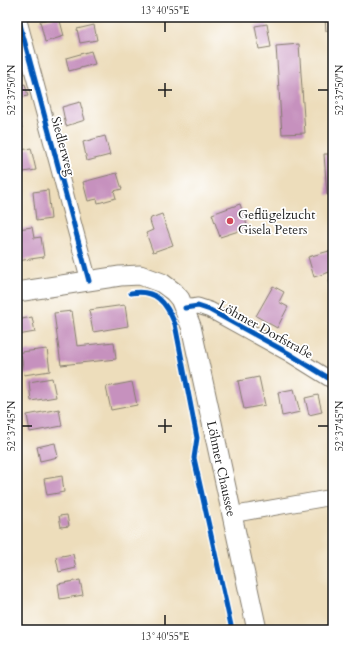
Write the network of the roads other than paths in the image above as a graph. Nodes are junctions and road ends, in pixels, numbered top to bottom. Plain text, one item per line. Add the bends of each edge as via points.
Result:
1 (18, 17) edge
2 (89, 281) junction
3 (17, 292) edge
4 (185, 308) junction
5 (331, 380) edge
6 (333, 497) edge
7 (231, 515) junction
8 (257, 630) edge

1 - 2 street, Siedlerweg
2 - 3 main road
2 - 4 main road via 140,275 162,283 177,295
4 - 5 street, Löhmer Dorfstraße via 198,306 210,310
4 - 7 main road, Löhmer Chaussee
6 - 7 street
7 - 8 main road, Löhmer Chaussee

